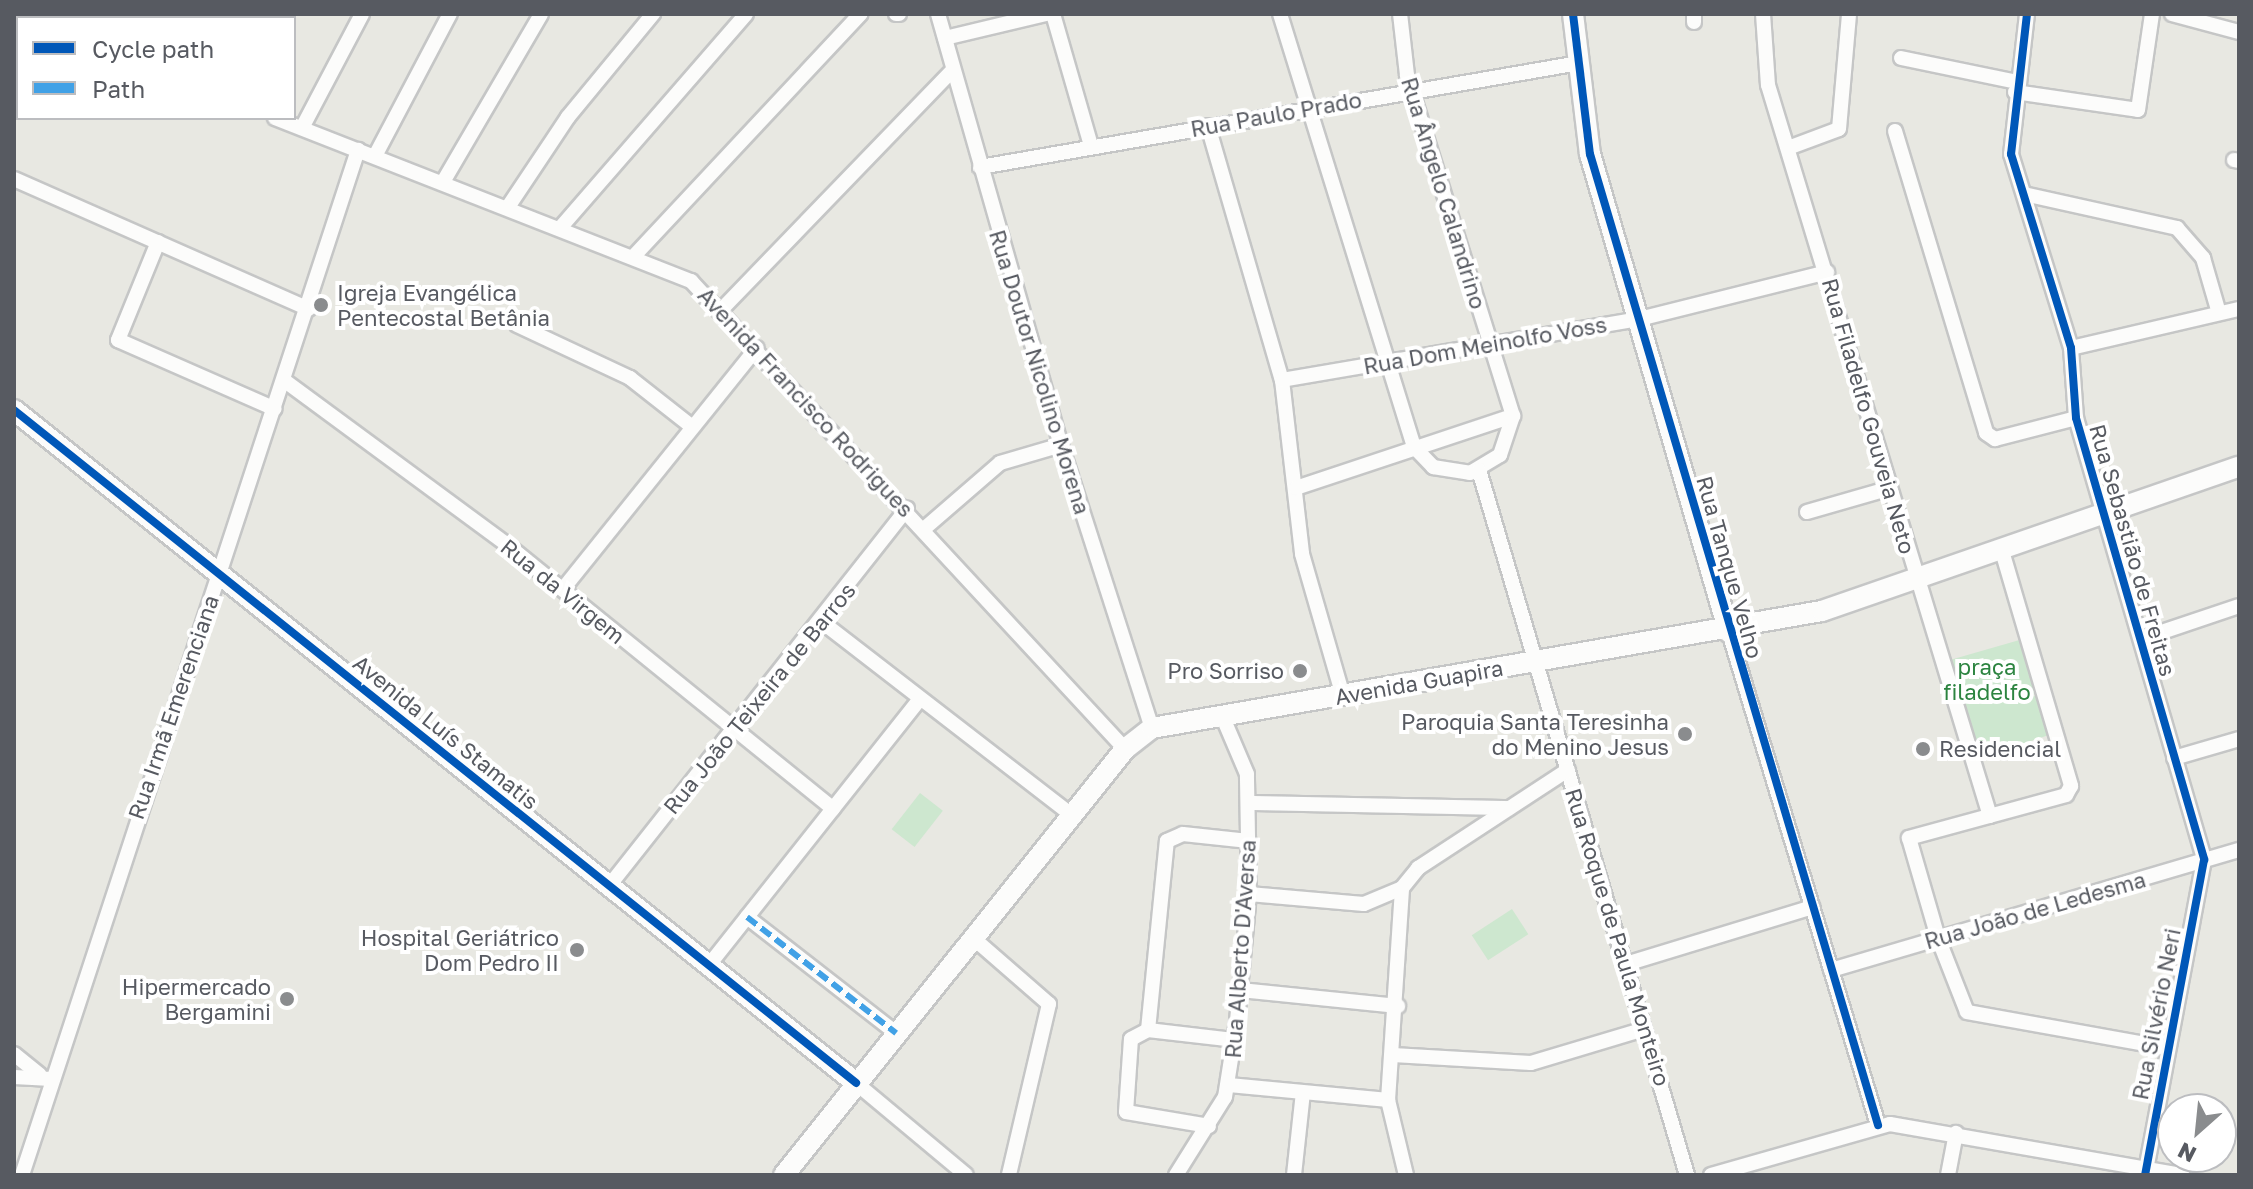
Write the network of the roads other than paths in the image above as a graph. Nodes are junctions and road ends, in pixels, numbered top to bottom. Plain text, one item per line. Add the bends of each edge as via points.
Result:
1 (362, 14) edge
2 (450, 14) edge
3 (541, 14) edge
4 (653, 14) edge
5 (746, 14) edge
6 (860, 14) edge
7 (938, 14) edge
8 (1046, 14) edge
9 (1053, 14) edge
10 (1280, 14) edge
11 (1400, 14) edge
12 (1573, 14) edge
13 (1763, 14) edge
14 (1849, 14) edge
15 (2027, 14) edge
16 (2152, 14) edge
17 (2172, 14) edge
18 (2239, 32) edge
19 (945, 38) junction
20 (1901, 58) dead end
21 (1573, 64) junction
22 (953, 70) junction
23 (2016, 87) junction
24 (1413, 91) junction
25 (1309, 108) junction
26 (280, 120) edge
27 (1208, 126) junction
28 (302, 128) junction
29 (1895, 131) dead end
30 (1091, 146) junction
31 (1788, 148) junction
32 (358, 150) junction
33 (375, 156) junction
34 (980, 167) junction
35 (14, 179) edge
36 (443, 182) junction
37 (2024, 194) junction
38 (508, 207) junction
39 (561, 227) junction
40 (158, 242) junction
41 (633, 257) junction
42 (1827, 272) junction
43 (309, 309) junction
44 (2239, 309) edge
45 (721, 310) junction
46 (2219, 313) junction
47 (1639, 319) junction
48 (517, 325) dead end
49 (1491, 343) junction
50 (757, 348) junction
51 (2071, 348) junction
52 (1383, 362) junction
53 (1282, 380) junction
54 (285, 381) junction
55 (275, 409) junction
56 (14, 410) edge
57 (1513, 416) junction
58 (2076, 418) junction
59 (690, 425) junction
60 (1061, 445) junction
61 (1414, 447) junction
62 (2239, 467) edge
63 (1479, 470) junction
64 (1296, 488) junction
65 (1890, 488) junction
66 (907, 509) junction
67 (1807, 512) dead end
68 (2104, 515) junction
69 (925, 528) junction
70 (2002, 551) junction
71 (218, 574) junction
72 (1917, 583) junction
73 (563, 589) junction
74 (2239, 606) edge
75 (822, 622) junction
76 (1729, 632) junction
77 (2141, 639) junction
78 (1537, 662) junction
79 (1343, 696) junction
80 (920, 699) junction
81 (1221, 713) junction
82 (1152, 728) junction
83 (733, 731) junction
84 (2239, 739) edge
85 (1125, 749) junction
86 (2174, 758) junction
87 (1568, 770) junction
88 (1248, 803) junction
89 (1509, 808) junction
90 (833, 809) junction
91 (1072, 815) junction
92 (1990, 816) junction
93 (1249, 841) junction
94 (2239, 850) edge
95 (2204, 860) junction
96 (609, 886) junction
97 (1402, 888) junction
98 (1249, 894) junction
99 (1813, 907) junction
100 (747, 917) junction
101 (972, 937) junction
102 (1938, 938) junction
103 (1626, 964) junction
104 (709, 965) junction
105 (1831, 970) junction
106 (1240, 990) junction
107 (1398, 1006) junction
108 (1644, 1029) junction
109 (1148, 1030) junction
110 (896, 1033) junction
111 (1235, 1040) junction
112 (2167, 1048) junction
113 (14, 1054) edge
114 (1393, 1055) junction
115 (14, 1077) edge
116 (45, 1077) junction
117 (856, 1083) junction
118 (1229, 1085) junction
119 (1303, 1092) junction
120 (1388, 1100) junction
121 (1878, 1125) junction
122 (1209, 1126) junction
123 (1956, 1133) junction
124 (2146, 1172) edge
125 (22, 1175) edge
126 (784, 1175) edge
127 (966, 1175) edge
128 (1009, 1175) edge
129 (1176, 1175) edge
130 (1294, 1175) edge
131 (1406, 1175) edge
132 (1687, 1175) edge
133 (1711, 1175) edge
134 (1948, 1175) edge
135 (2183, 1175) edge

1 - 28 street
2 - 33 street
3 - 36 street
4 - 38 street via 568,117
5 - 39 street
6 - 41 street
7 - 19 street, Rua Doutor Nicolino Morena
8 - 19 street
9 - 30 street
10 - 25 street
11 - 24 street, Rua Ângelo Calandrino
12 - 21 main road, Rua Tanque Velho
13 - 31 street, Rua Filadelfo Gouveia Neto via 1768,85
14 - 31 street via 1839,129
15 - 23 street, Rua Sebastião de Freitas
16 - 23 street via 2138,110
17 - 18 street
19 - 22 street, Rua Doutor Nicolino Morena
20 - 23 street
21 - 24 street, Rua Paulo Prado
21 - 47 main road, Rua Tanque Velho via 1590,154
22 - 34 street, Rua Doutor Nicolino Morena
22 - 45 street
23 - 37 street, Rua Sebastião de Freitas via 2009,140
24 - 25 street, Rua Paulo Prado
24 - 49 street, Rua Ângelo Calandrino
25 - 27 street, Rua Paulo Prado
25 - 52 street
26 - 28 street, Avenida Francisco Rodrigues
27 - 30 street, Rua Paulo Prado
27 - 53 street
28 - 32 street, Avenida Francisco Rodrigues
29 - 58 street via 1986,433 1995,439
30 - 34 street, Rua Paulo Prado
31 - 42 street, Rua Filadelfo Gouveia Neto
32 - 33 street, Avenida Francisco Rodrigues
32 - 43 street, Rua Irmã Emerenciana
33 - 36 street, Avenida Francisco Rodrigues
34 - 60 street, Rua Doutor Nicolino Morena
35 - 40 street
36 - 38 street, Avenida Francisco Rodrigues
37 - 46 street via 2177,228 2203,258
37 - 51 street, Rua Sebastião de Freitas
38 - 39 street, Avenida Francisco Rodrigues
39 - 41 street, Avenida Francisco Rodrigues
40 - 43 street
40 - 55 street via 118,340
41 - 45 street, Avenida Francisco Rodrigues via 691,281
42 - 47 street, Rua Dom Meinolfo Voss
42 - 65 street, Rua Filadelfo Gouveia Neto
43 - 54 street, Rua Irmã Emerenciana
44 - 46 street
45 - 50 street, Avenida Francisco Rodrigues
46 - 51 street
47 - 49 street, Rua Dom Meinolfo Voss
47 - 76 main road, Rua Tanque Velho
48 - 59 street via 630,378
49 - 52 street, Rua Dom Meinolfo Voss
49 - 57 street, Rua Ângelo Calandrino
50 - 59 street
50 - 66 street, Avenida Francisco Rodrigues
51 - 58 street, Rua Sebastião de Freitas
52 - 53 street, Rua Dom Meinolfo Voss
52 - 61 street
53 - 64 street
54 - 55 street, Rua Irmã Emerenciana
54 - 73 street, Rua da Virgem
55 - 71 street, Rua Irmã Emerenciana
56 - 71 main road, Avenida Luís Stamatis
57 - 61 street
57 - 63 street via 1505,448
58 - 68 street, Rua Sebastião de Freitas
59 - 73 street
60 - 69 street via 1000,463
60 - 82 street, Rua Doutor Nicolino Morena
61 - 63 street via 1442,471
61 - 64 street
62 - 68 main road, Avenida Guapira
63 - 78 street, Rua Roque de Paula Monteiro
64 - 79 street via 1302,554
65 - 67 street
65 - 72 street, Rua Filadelfo Gouveia Neto
66 - 69 street, Avenida Francisco Rodrigues
66 - 75 street, Rua João Teixeira de Barros
68 - 70 main road, Avenida Guapira
68 - 77 street, Rua Sebastião de Freitas
69 - 85 street, Avenida Francisco Rodrigues
70 - 72 main road, Avenida Guapira
70 - 92 street via 2071,786 2066,795
71 - 96 main road, Avenida Luís Stamatis
71 - 116 street, Rua Irmã Emerenciana
72 - 76 main road, Avenida Guapira
72 - 92 street, Rua Filadelfo Gouveia Neto
73 - 83 street, Rua da Virgem
74 - 77 street
75 - 80 street
75 - 83 street, Rua João Teixeira de Barros
76 - 78 main road, Avenida Guapira
76 - 99 street, Rua Tanque Velho
77 - 86 street, Rua Sebastião de Freitas
78 - 79 main road, Avenida Guapira
78 - 87 street, Rua Roque de Paula Monteiro
79 - 81 main road, Avenida Guapira
80 - 90 street
80 - 91 street
81 - 82 main road, Avenida Guapira
81 - 88 street, Rua Alberto D'Aversa via 1242,758
82 - 85 main road, Avenida Guapira
83 - 90 street, Rua da Virgem
83 - 96 street, Rua João Teixeira de Barros
84 - 86 street
85 - 91 main road, Avenida Guapira
86 - 95 street, Rua Sebastião de Freitas
87 - 89 street
87 - 103 street, Rua Roque de Paula Monteiro
88 - 89 street
88 - 93 street, Rua Alberto D'Aversa
89 - 97 street via 1418,868
90 - 100 street
91 - 101 main road, Avenida Guapira
92 - 102 street via 1907,840
93 - 98 street, Rua Alberto D'Aversa
93 - 109 street via 1183,834 1167,841
94 - 95 street, Rua João de Ledesma
95 - 102 street, Rua João de Ledesma
95 - 112 street, Rua Silvério Neri
96 - 104 main road, Avenida Luís Stamatis
97 - 98 street via 1364,904
97 - 107 street
98 - 106 street, Rua Alberto D'Aversa
99 - 103 street
99 - 105 street, Rua Tanque Velho
100 - 104 street
100 - 110 street
101 - 110 main road, Avenida Guapira
101 - 128 street via 1048,998
102 - 105 street, Rua João de Ledesma
102 - 112 street via 1967,1012
103 - 108 street, Rua Roque de Paula Monteiro
104 - 117 main road, Avenida Luís Stamatis
105 - 121 street, Rua Tanque Velho
106 - 107 street
106 - 111 street, Rua Alberto D'Aversa
107 - 114 street
108 - 114 street via 1531,1063
108 - 132 street, Rua Roque de Paula Monteiro
109 - 111 street
109 - 122 street via 1131,1039 1126,1112
110 - 117 main road, Avenida Guapira
111 - 118 street, Rua Alberto D'Aversa
112 - 124 street, Rua Silvério Neri
113 - 116 street
114 - 120 street
115 - 116 street
116 - 125 street, Rua Irmã Emerenciana
117 - 126 main road, Avenida Guapira
117 - 127 street, Avenida Luís Stamatis
118 - 119 street
118 - 122 street, Rua Alberto D'Aversa
119 - 120 street
119 - 130 street
120 - 131 street
121 - 123 street
121 - 133 street
122 - 129 street, Rua Alberto D'Aversa
123 - 124 street
123 - 134 street
124 - 135 street

